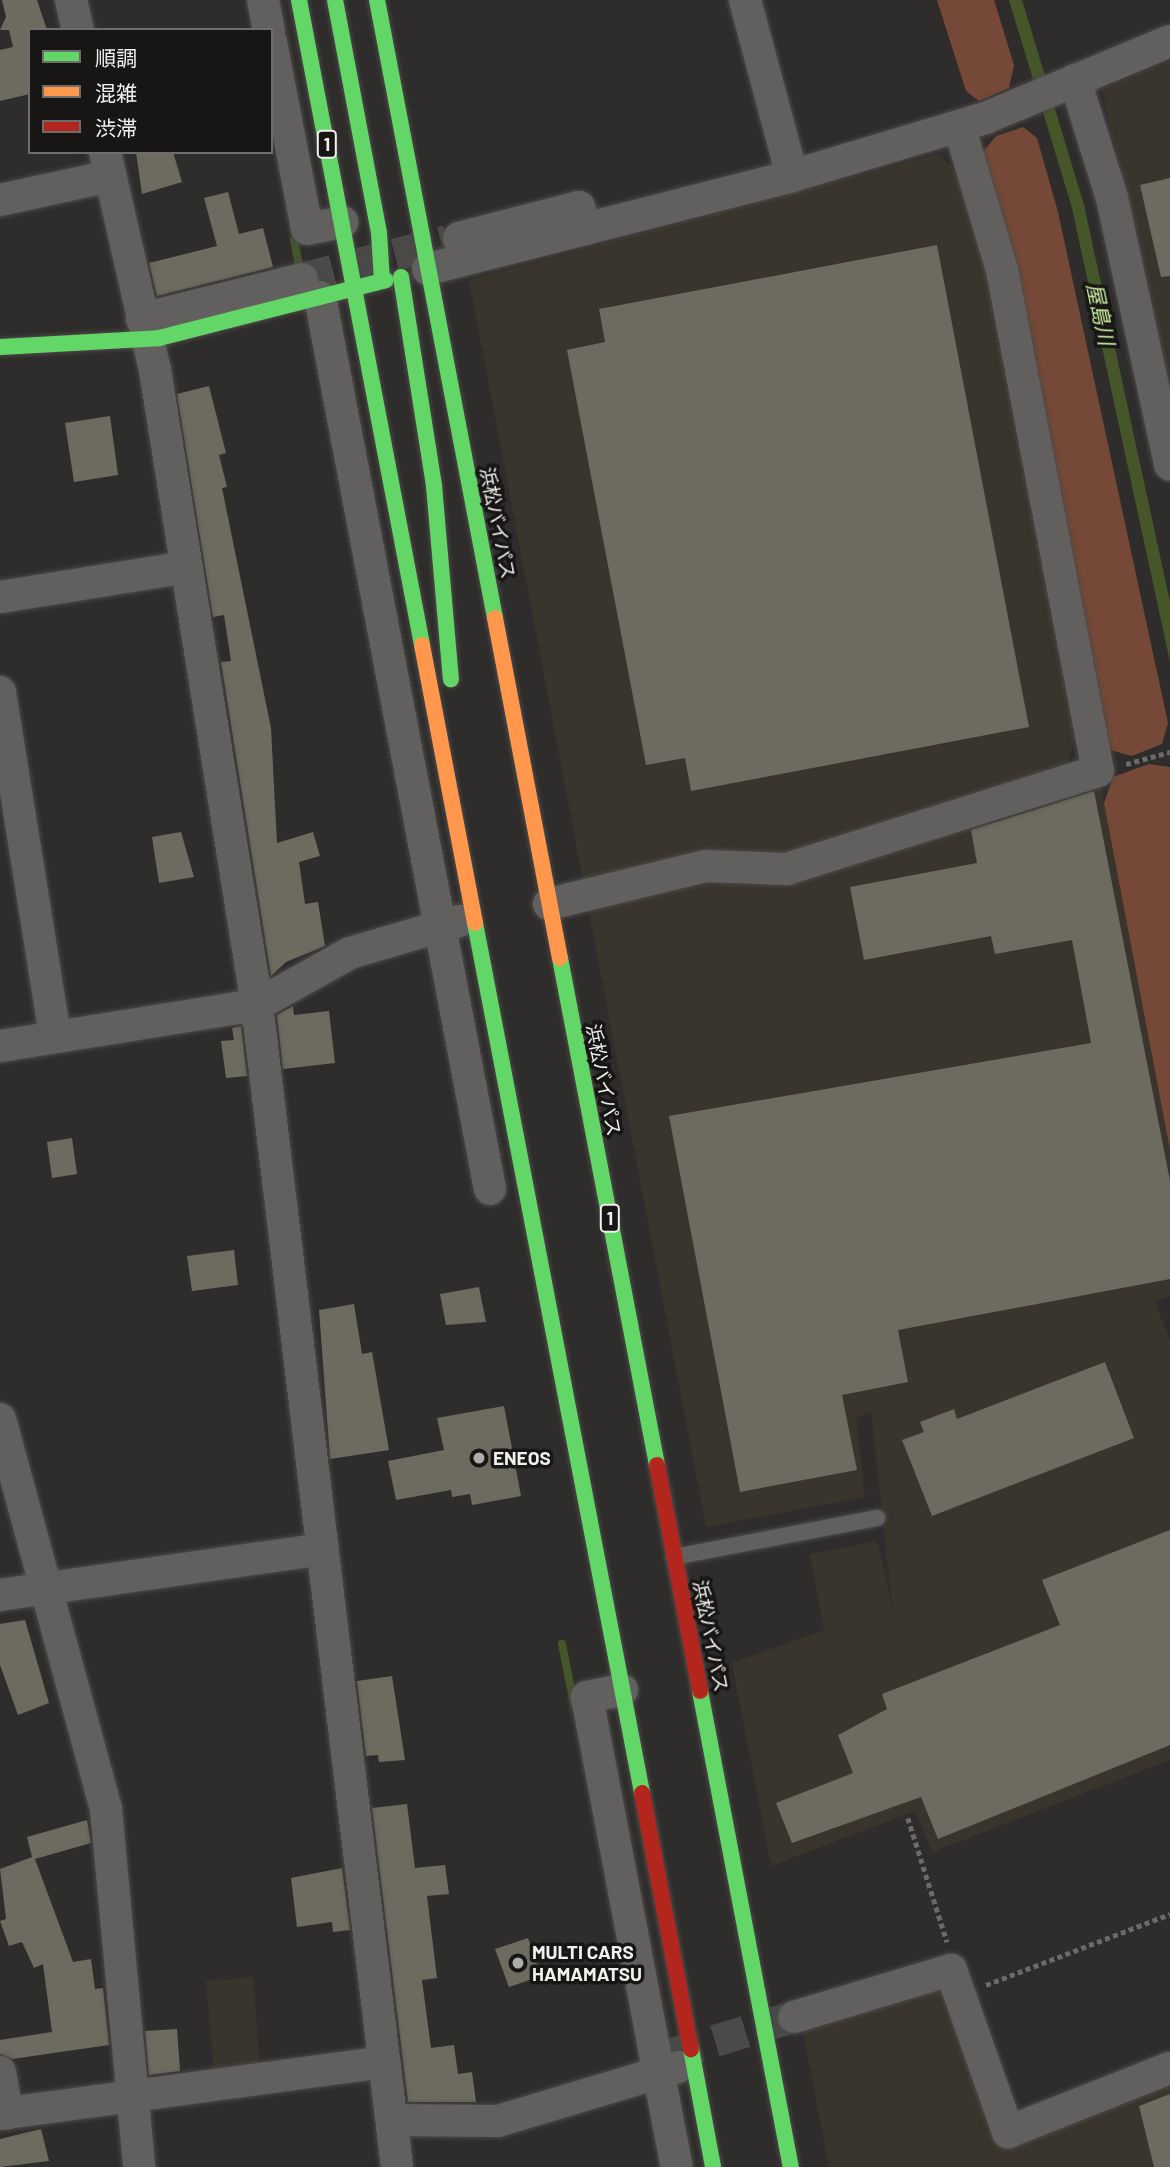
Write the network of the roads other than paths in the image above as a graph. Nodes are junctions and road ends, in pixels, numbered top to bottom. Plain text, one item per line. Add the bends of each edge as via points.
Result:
1 (71, 0) edge
2 (263, 0) edge
3 (299, 0) edge
4 (335, 0) edge
5 (377, 0) edge
6 (745, 0) edge
7 (78, 28) edge
8 (269, 28) edge
9 (1170, 41) edge
10 (273, 52) edge
11 (1068, 83) junction
12 (960, 126) junction
13 (108, 164) edge
14 (792, 176) junction
15 (0, 200) edge
16 (342, 222) junction
17 (585, 229) junction
18 (459, 238) tunnel mouth
19 (415, 273) junction
20 (382, 281) junction
21 (311, 288) junction
22 (354, 288) junction
23 (145, 329) junction
24 (0, 347) edge
25 (1170, 465) edge
26 (187, 567) junction
27 (0, 597) edge
28 (0, 692) edge
29 (8, 789) edge
30 (459, 838) junction
31 (550, 904) junction
32 (475, 918) junction
33 (440, 925) junction
34 (257, 1005) junction
35 (55, 1037) junction
36 (0, 1046) edge
37 (490, 1189) dead end
38 (0, 1419) edge
39 (877, 1518) dead end
40 (323, 1549) junction
41 (674, 1557) junction
42 (47, 1588) junction
43 (0, 1595) edge
44 (622, 1690) junction
45 (673, 1960) junction
46 (639, 1966) junction
47 (955, 1983) junction
48 (794, 2017) tunnel mouth
49 (766, 2039) junction
50 (385, 2062) junction
51 (693, 2062) junction
52 (652, 2067) junction
53 (1170, 2068) edge
54 (0, 2071) edge
55 (134, 2096) junction
56 (4, 2113) edge
57 (392, 2120) junction
58 (139, 2167) edge
59 (397, 2167) edge
60 (677, 2167) edge
61 (713, 2167) edge
62 (791, 2167) edge

1 - 7 street
2 - 8 street
3 - 16 main road, 1
4 - 20 main road via 379,233
5 - 19 main road, 浜松バイパス / 1
6 - 14 street
9 - 11 street
10 - 16 street via 307,229
11 - 12 street
11 - 25 street via 1112,198
12 - 14 street
12 - 31 street via 1002,270 1098,771 787,869 706,866
13 - 15 street
13 - 23 street
14 - 17 street
16 - 22 main road, 1
17 - 18 street via 579,207
17 - 19 street
19 - 20 main road
19 - 30 main road via 452,701
19 - 31 main road, 浜松バイパス / 1
20 - 22 main road
21 - 22 main road
21 - 23 street
21 - 33 street
22 - 30 main road, 1
23 - 24 main road
23 - 26 street
26 - 27 street
26 - 34 street
28 - 29 street
29 - 35 street
30 - 32 main road, 1
31 - 41 main road, 浜松バイパス / 1
32 - 33 street
32 - 44 main road, 1
33 - 34 street via 350,953
33 - 37 street
34 - 35 street
34 - 40 street
35 - 36 street
38 - 42 street
39 - 41 lane
40 - 42 street
40 - 50 street
41 - 49 main road, 浜松バイパス / 1
42 - 43 street
42 - 55 street via 112,1845
44 - 45 main road, 1
44 - 46 street via 587,1697
45 - 46 street
45 - 51 main road, 1
46 - 52 street
47 - 48 street
47 - 49 street
47 - 53 street via 1008,2132
49 - 62 main road, 浜松バイパス / 1
50 - 55 street
50 - 57 street
51 - 52 street
51 - 61 main road, 1
52 - 57 street via 509,2104 513,2117 474,2123
52 - 60 street
54 - 56 street
55 - 56 street
55 - 58 street
57 - 59 street

